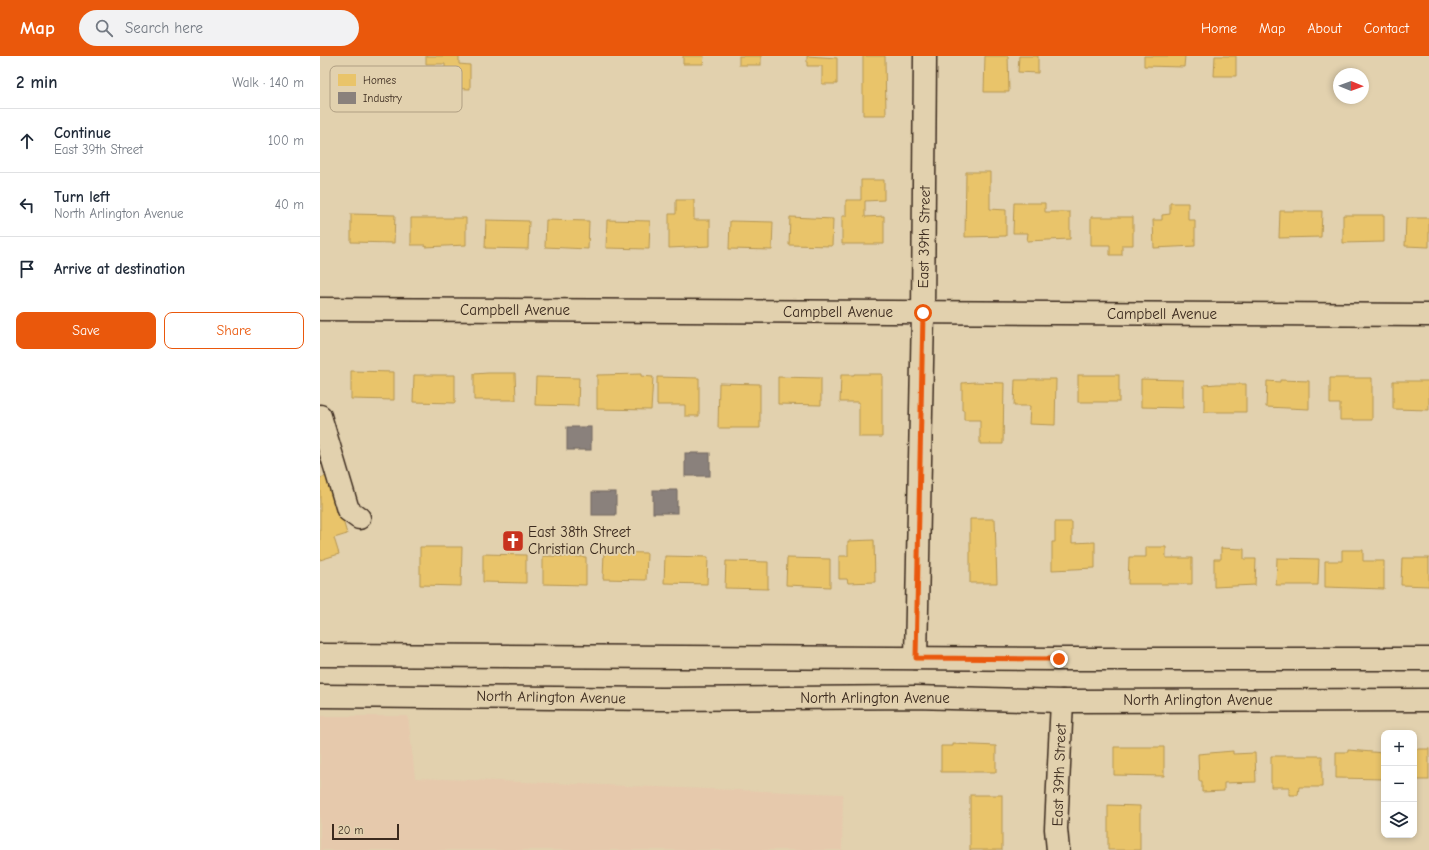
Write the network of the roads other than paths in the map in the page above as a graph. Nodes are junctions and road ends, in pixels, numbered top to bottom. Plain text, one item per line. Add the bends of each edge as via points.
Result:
1 (926, 56) edge
2 (320, 309) edge
3 (923, 313) junction
4 (1429, 315) edge
5 (320, 416) edge
6 (359, 518) dead end
7 (320, 655) edge
8 (916, 658) junction
9 (1429, 659) edge
10 (320, 696) edge
11 (1062, 700) junction
12 (1429, 700) edge
13 (1058, 850) edge

1 - 3 main road, East 39th Street
2 - 3 main road, Campbell Avenue
3 - 4 main road, Campbell Avenue
3 - 8 main road, East 39th Street
5 - 6 main road via 348,510
7 - 8 main road
8 - 9 main road
10 - 11 main road, North Arlington Avenue via 662,699 915,697
11 - 12 main road, North Arlington Avenue
11 - 13 main road, East 39th Street via 1056,829

